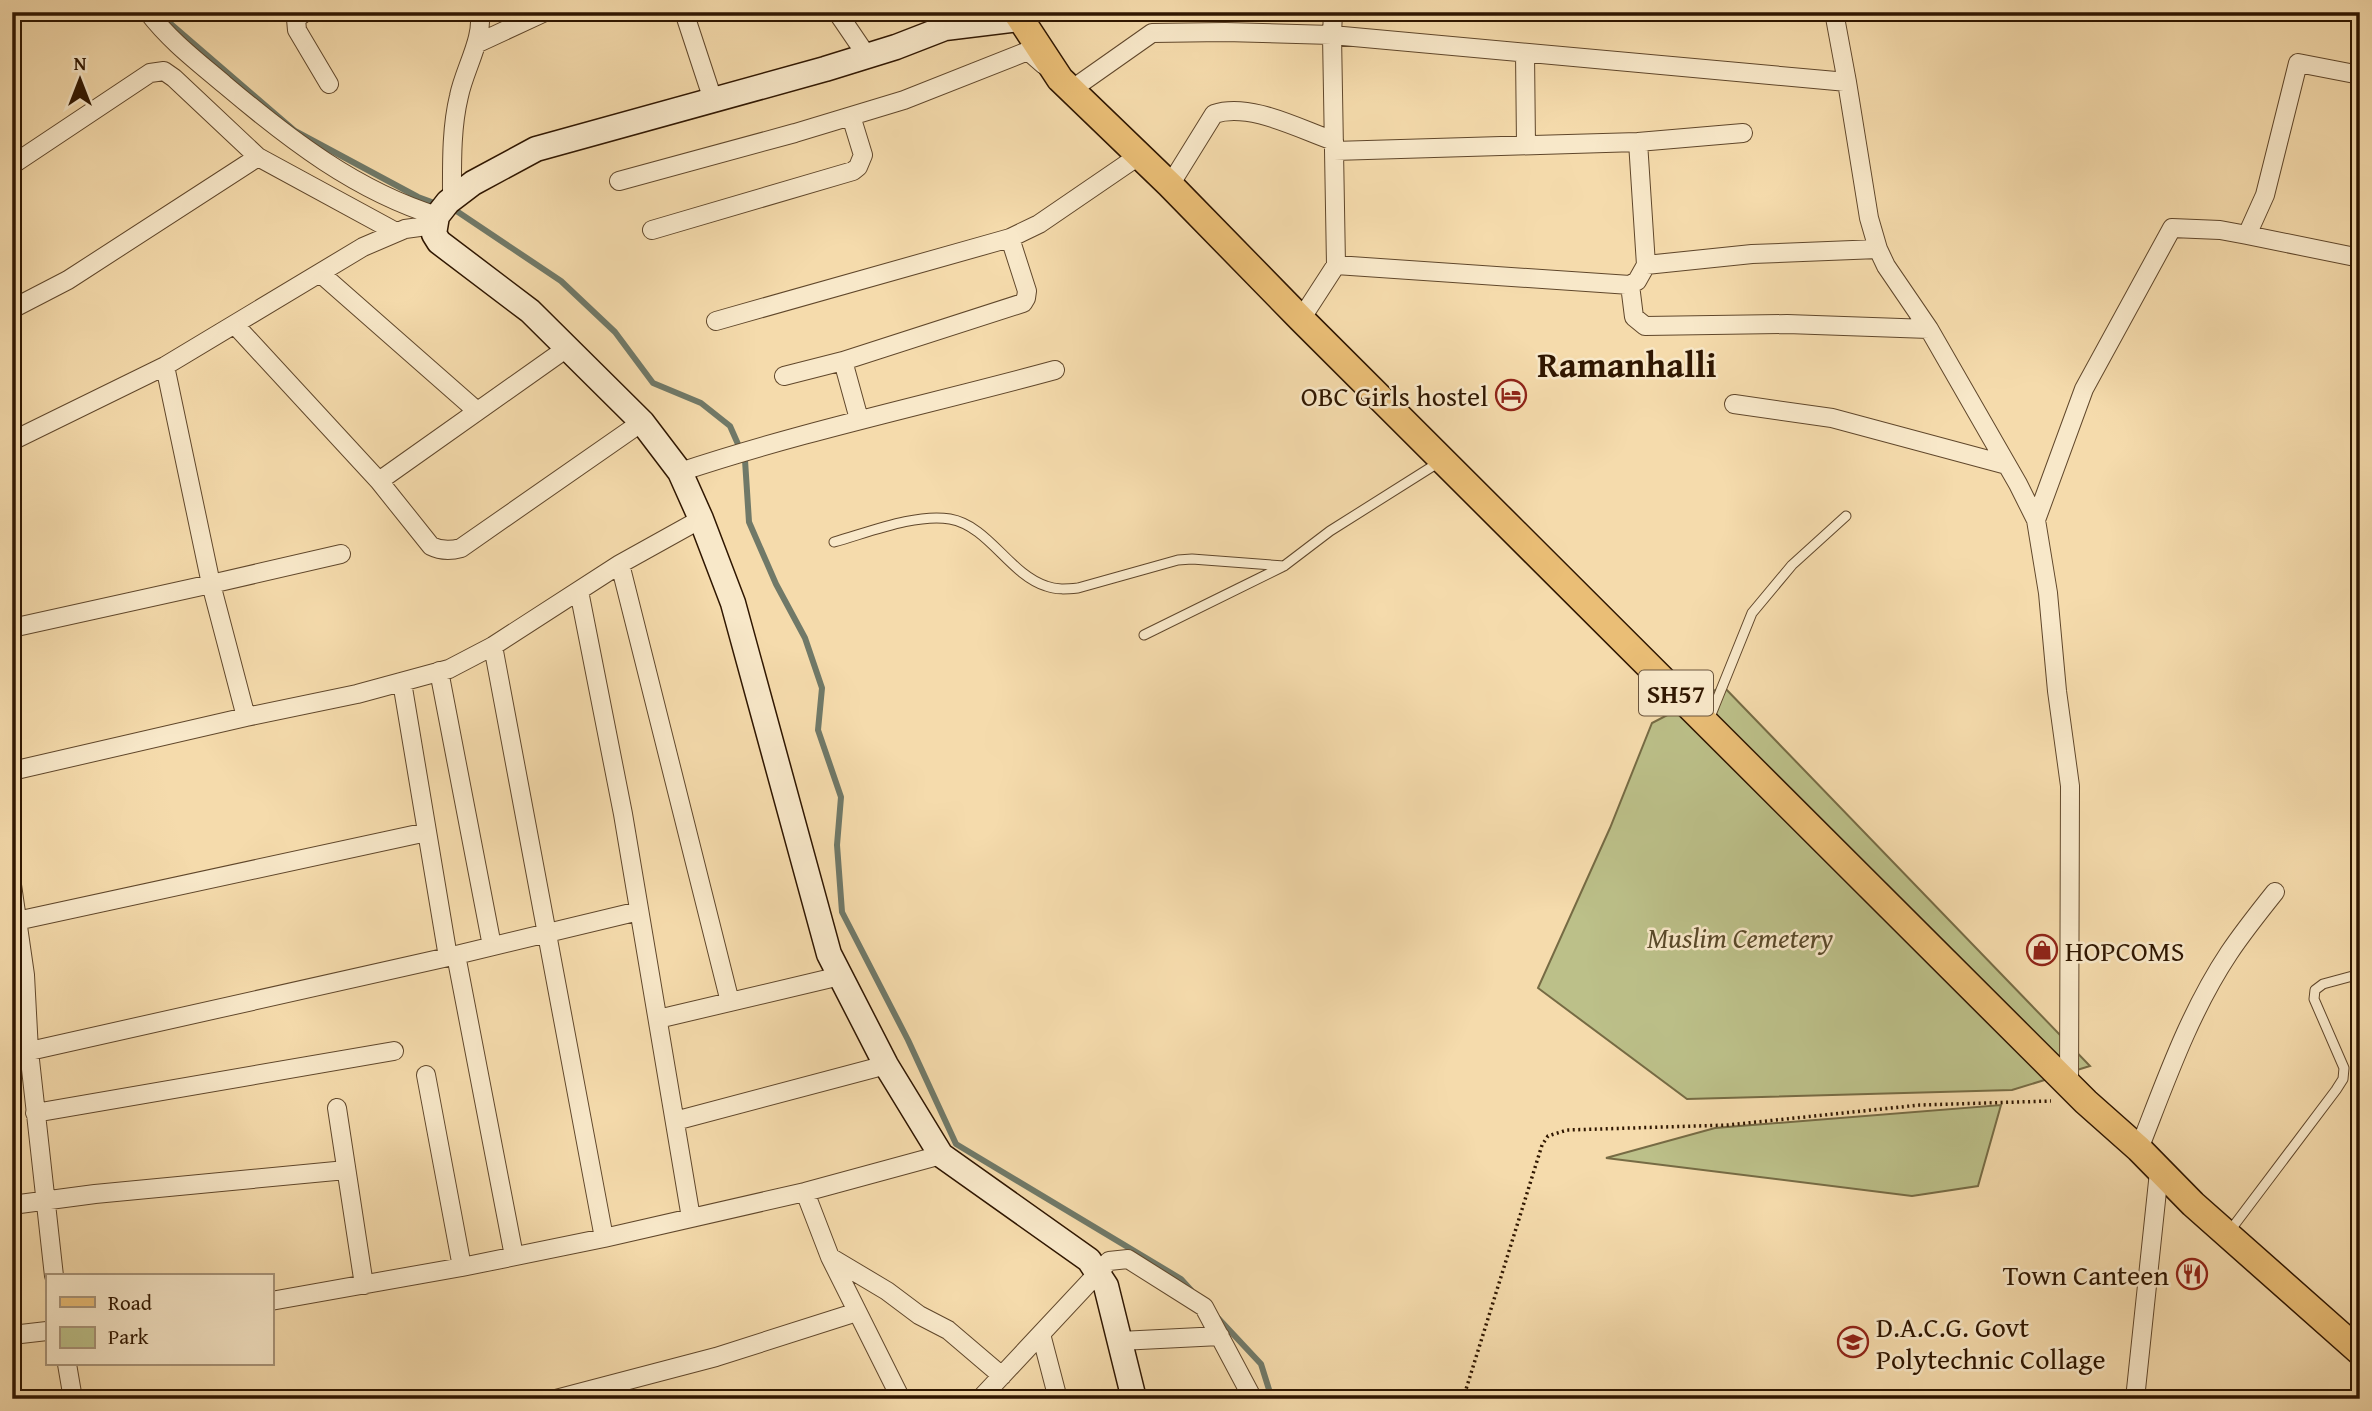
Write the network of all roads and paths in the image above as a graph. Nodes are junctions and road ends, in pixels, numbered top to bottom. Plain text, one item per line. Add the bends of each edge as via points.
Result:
1 (148, 12) edge
2 (305, 12) edge
3 (479, 12) edge
4 (545, 12) edge
5 (684, 12) edge
6 (837, 12) edge
7 (1333, 12) edge
8 (1835, 12) edge
9 (1020, 14) edge
10 (1332, 35) junction
11 (476, 44) junction
12 (1525, 53) junction
13 (867, 56) junction
14 (2360, 75) edge
15 (1847, 82) junction
16 (329, 84) dead end
17 (1066, 84) junction
18 (713, 100) junction
19 (851, 116) junction
20 (1743, 133) dead end
21 (1638, 142) junction
22 (1526, 145) junction
23 (1334, 146) junction
24 (258, 157) junction
25 (12, 165) edge
26 (619, 181) dead end
27 (1166, 181) junction
28 (442, 211) junction
29 (652, 230) dead end
30 (396, 232) junction
31 (2247, 235) junction
32 (1010, 238) junction
33 (1878, 249) junction
34 (2360, 258) edge
35 (1335, 265) junction
36 (1646, 265) junction
37 (320, 273) junction
38 (1630, 285) junction
39 (12, 309) edge
40 (1301, 318) junction
41 (716, 321) dead end
42 (235, 324) junction
43 (1928, 328) junction
44 (567, 348) junction
45 (843, 361) junction
46 (164, 366) junction
47 (1055, 370) dead end
48 (784, 376) dead end
49 (1734, 404) dead end
50 (477, 411) junction
51 (859, 419) junction
52 (642, 422) junction
53 (12, 441) edge
54 (1443, 460) junction
55 (2007, 465) junction
56 (680, 472) junction
57 (379, 481) junction
58 (1846, 516) dead end
59 (701, 519) junction
60 (2036, 520) junction
61 (834, 542) dead end
62 (341, 554) dead end
63 (620, 564) junction
64 (1284, 566) junction
65 (211, 584) junction
66 (579, 591) junction
67 (12, 628) edge
68 (1144, 635) dead end
69 (493, 646) junction
70 (439, 671) junction
71 (402, 682) junction
72 (246, 717) junction
73 (1707, 724) junction
74 (12, 771) edge
75 (427, 832) junction
76 (12, 885) edge
77 (2275, 892) dead end
78 (639, 911) junction
79 (15, 922) edge
80 (547, 932) junction
81 (492, 946) junction
82 (452, 956) junction
83 (2360, 974) edge
84 (840, 976) junction
85 (730, 1002) junction
86 (658, 1019) junction
87 (394, 1051) dead end
88 (21, 1053) edge
89 (886, 1065) junction
90 (426, 1075) dead end
91 (2078, 1093) junction
92 (337, 1108) dead end
93 (35, 1113) junction
94 (675, 1121) junction
95 (2138, 1149) junction
96 (941, 1155) junction
97 (345, 1170) junction
98 (2160, 1172) junction
99 (805, 1192) junction
100 (46, 1201) junction
101 (12, 1205) edge
102 (691, 1217) junction
103 (2227, 1235) junction
104 (604, 1238) junction
105 (514, 1256) junction
106 (830, 1257) junction
107 (462, 1266) junction
108 (1098, 1273) junction
109 (54, 1274) edge
110 (365, 1285) junction
111 (273, 1301) edge
112 (857, 1312) junction
113 (46, 1331) edge
114 (1041, 1334) junction
115 (12, 1335) edge
116 (1220, 1336) junction
117 (1120, 1341) junction
118 (2360, 1352) edge
119 (67, 1366) edge
120 (1002, 1376) junction
121 (73, 1399) edge
122 (556, 1399) edge
123 (901, 1399) edge
124 (980, 1399) edge
125 (1058, 1399) edge
126 (1134, 1399) edge
127 (1253, 1399) edge
128 (1462, 1399) edge
129 (2136, 1399) edge

1 - 28 street via 197,62 337,171 405,206
2 - 16 street via 296,19 297,30
3 - 11 street via 482,24
4 - 11 street
5 - 18 street
6 - 13 street
7 - 10 street
8 - 15 street
9 - 13 street via 945,28
9 - 17 main road, SH57
10 - 12 street
10 - 17 street via 1152,33
10 - 23 street
11 - 28 street via 458,97
12 - 15 street
12 - 22 street
13 - 18 street
14 - 31 street via 2298,63 2265,195
15 - 33 street
17 - 19 street via 1028,51
17 - 27 main road, SH57
18 - 28 street via 536,149 473,183
19 - 26 street
19 - 29 street via 863,155 853,171
20 - 21 street
21 - 22 street
21 - 36 street
22 - 23 street
23 - 27 street via 1260,115 1226,110 1214,114
23 - 35 street
24 - 25 street via 174,78 157,71
24 - 30 street
24 - 39 street via 68,279
27 - 32 street via 1137,157 1039,224
27 - 40 main road, SH57
28 - 30 street
28 - 44 street via 434,234 439,242 530,311
30 - 37 street
31 - 34 street
31 - 60 street via 2172,228 2084,389
32 - 41 street
32 - 45 street via 1027,291 1023,303
33 - 36 street via 1752,254
33 - 43 street
35 - 38 street
35 - 40 street
36 - 38 street
37 - 42 street
37 - 50 street
38 - 43 street via 1634,317 1645,326
40 - 54 main road, SH57
42 - 46 street
42 - 57 street
43 - 55 street
44 - 50 street
44 - 52 street
45 - 48 street
45 - 51 street
46 - 53 street
46 - 65 street
47 - 51 street
49 - 55 street via 1832,418
50 - 57 street
51 - 56 street
52 - 56 street
52 - 57 street via 461,548 450,551 431,546
54 - 64 lane via 1330,531
54 - 73 main road, SH57
55 - 60 street
56 - 59 street
58 - 73 lane via 1792,565 1752,613
59 - 63 street
59 - 84 street via 733,603 829,954
60 - 91 street via 2070,786
61 - 64 lane via 916,520 952,519 971,528 1033,580 1061,589 1178,560
62 - 65 street
63 - 66 street
63 - 85 street
64 - 68 lane
65 - 67 street
65 - 72 street
66 - 69 street
66 - 78 street
69 - 70 street
69 - 80 street
70 - 71 street
70 - 81 street
71 - 72 street
71 - 75 street
72 - 74 street
73 - 91 main road, SH57
75 - 79 street
75 - 82 street
76 - 79 street
77 - 95 street via 2228,953 2204,996
78 - 80 street
78 - 86 street
79 - 88 street via 25,975
80 - 81 street
80 - 104 street
81 - 82 street
82 - 88 street
82 - 105 street
83 - 103 lane via 2315,990 2314,999 2344,1068 2343,1079
84 - 85 street
84 - 89 street
85 - 86 street
86 - 94 street
87 - 93 street
88 - 93 street
89 - 94 street
89 - 96 street
90 - 107 street
91 - 95 main road, SH57
91 - 128 path via 1728,1125 1567,1130 1549,1136 1542,1145
92 - 97 street
93 - 100 street
94 - 102 street
95 - 98 main road, SH57
96 - 99 street
96 - 108 street via 1089,1260
97 - 100 street
97 - 110 street
98 - 103 main road, SH57
98 - 129 street
99 - 102 street
99 - 106 street
100 - 101 street
100 - 109 street
102 - 104 street
103 - 118 main road, SH57
104 - 105 street
105 - 107 street
106 - 112 street
106 - 120 street via 948,1331
107 - 110 street
108 - 114 street
108 - 116 street via 1109,1261 1128,1259 1204,1307
108 - 117 street via 1106,1286
110 - 111 street
112 - 122 street via 716,1357
112 - 123 street
113 - 115 street
114 - 120 street
114 - 125 street
116 - 117 street
116 - 127 street
117 - 126 street
119 - 121 street
120 - 124 street

